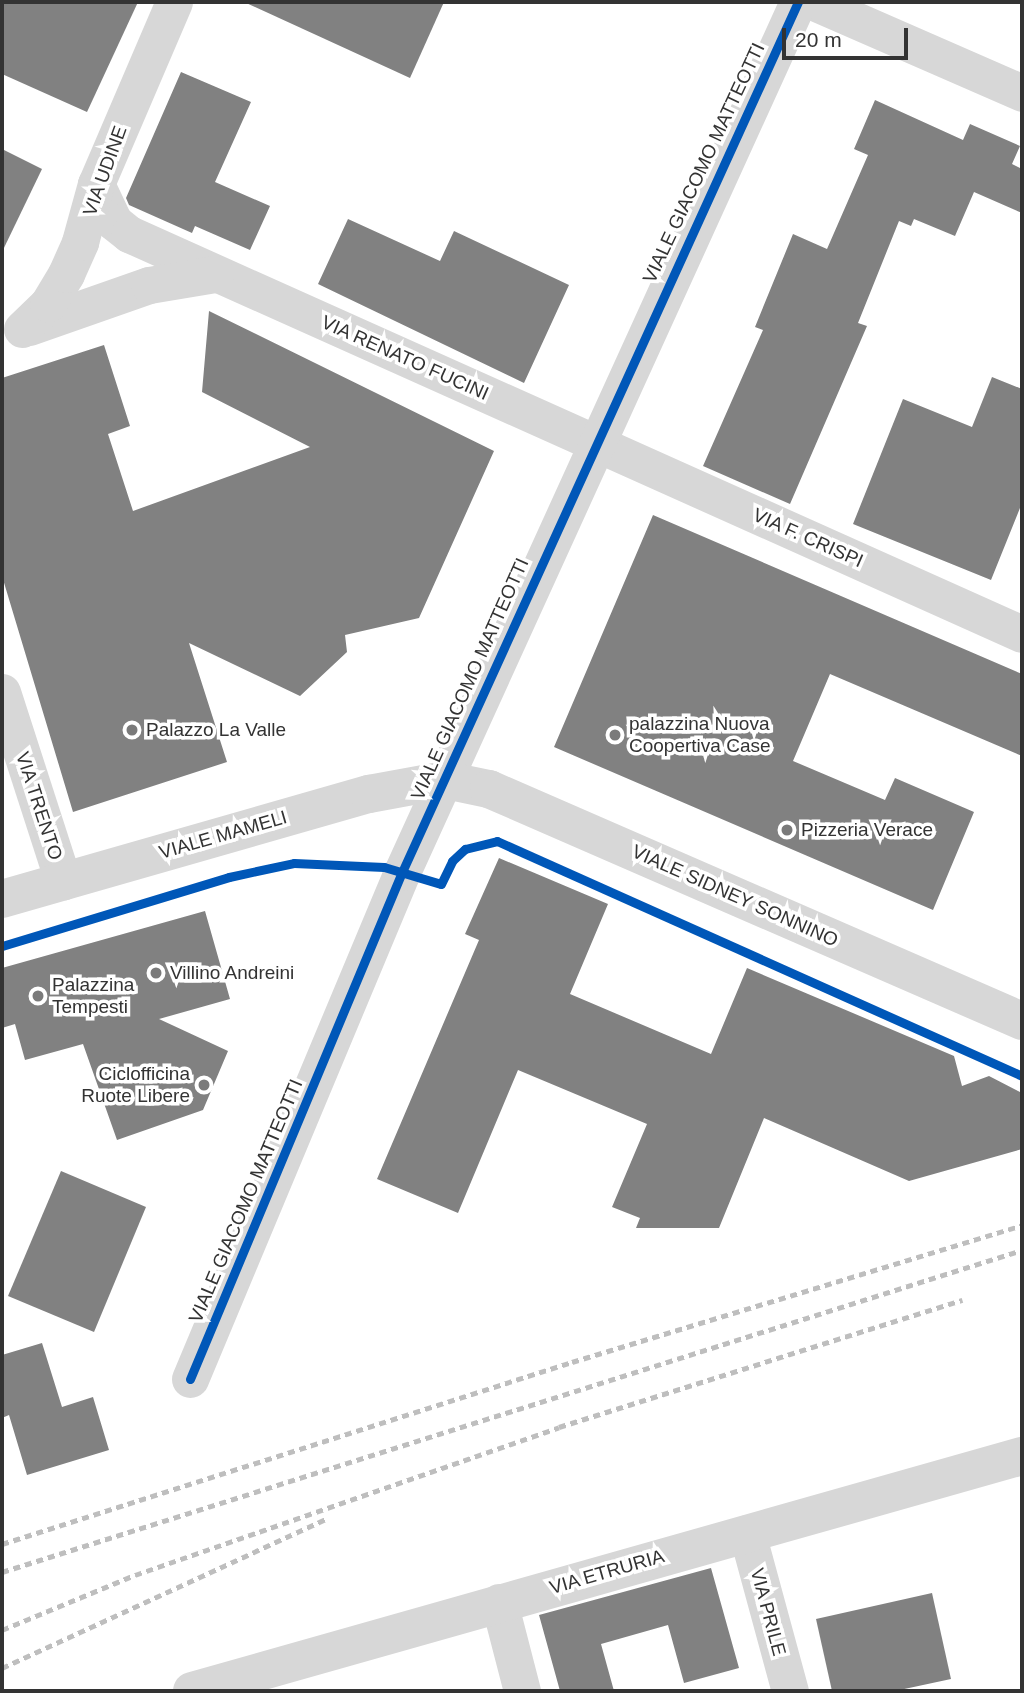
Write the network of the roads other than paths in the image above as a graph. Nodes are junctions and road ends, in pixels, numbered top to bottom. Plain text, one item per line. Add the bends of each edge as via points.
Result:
1 (174, 2) edge
2 (798, 2) edge
3 (814, 2) edge
4 (1022, 93) edge
5 (96, 184) junction
6 (215, 274) junction
7 (12, 333) edge
8 (595, 443) junction
9 (1022, 634) edge
10 (2, 692) edge
11 (445, 780) junction
12 (63, 881) junction
13 (2, 899) edge
14 (1022, 1021) edge
15 (190, 1379) dead end
16 (1022, 1456) edge
17 (747, 1533) junction
18 (499, 1602) junction
19 (192, 1691) edge
20 (522, 1691) edge
21 (790, 1691) edge

1 - 5 street, VIA UDINE
2 - 8 street, VIALE GIACOMO MATTEOTTI
3 - 4 street
5 - 6 street, VIA RENATO FUCINI via 114,222
5 - 7 street, VIA UDINE via 66,274 48,304
6 - 7 street via 149,285
6 - 8 street, VIA RENATO FUCINI
8 - 9 street, VIA F. CRISPI
8 - 11 street, VIALE GIACOMO MATTEOTTI
10 - 12 street, VIA TRENTO
11 - 12 street, VIALE MAMELI via 369,794
11 - 14 street, VIALE SIDNEY SONNINO via 489,789
11 - 15 street, VIALE GIACOMO MATTEOTTI via 402,872
12 - 13 street, VIALE MAMELI
16 - 17 street, VIA ETRURIA
17 - 18 street, VIA ETRURIA
17 - 21 street, VIA PRILE
18 - 19 street, VIA ETRURIA
18 - 20 street

